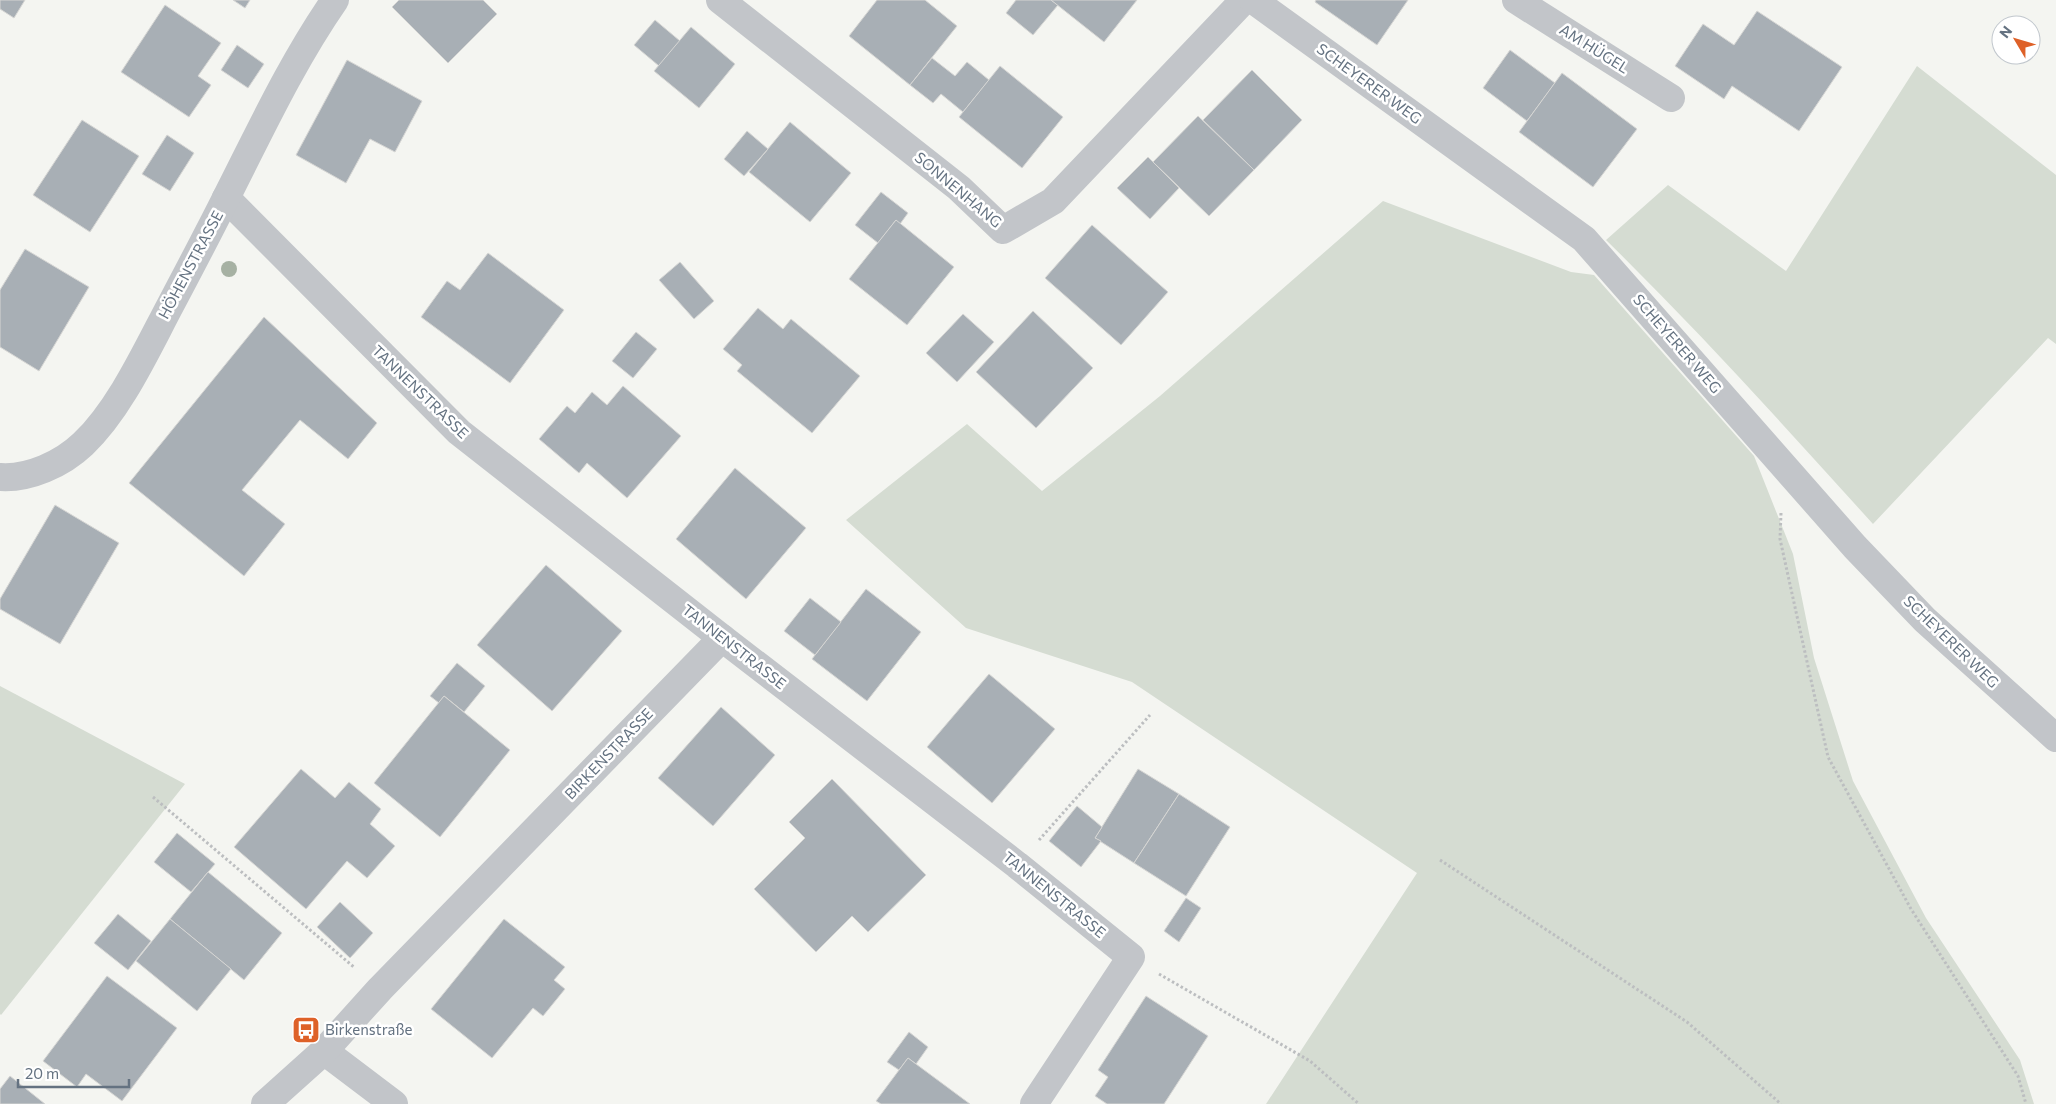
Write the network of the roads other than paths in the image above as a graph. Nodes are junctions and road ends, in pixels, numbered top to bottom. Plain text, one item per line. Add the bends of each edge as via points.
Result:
1 (334, 0) edge
2 (720, 0) edge
3 (1244, 0) edge
4 (1253, 0) edge
5 (1516, 0) edge
6 (1671, 98) dead end
7 (226, 198) junction
8 (0, 477) edge
9 (722, 638) junction
10 (2056, 738) edge
11 (324, 1051) junction
12 (265, 1104) edge
13 (394, 1104) edge
14 (1034, 1104) edge

1 - 7 street, HÖHENSTRASSE via 282,85
2 - 3 street, SONNENHANG via 958,188 1003,230 1054,201
4 - 10 street, SCHEYERER WEG via 1584,239 1854,547 1925,620
5 - 6 street, AM HÜGEL
7 - 8 street, HÖHENSTRASSE via 145,353 102,423 60,463
7 - 9 street, TANNENSTRASSE via 459,432
9 - 11 street, BIRKENSTRASSE via 380,989
9 - 14 street, TANNENSTRASSE via 1131,957
11 - 12 street, BIRKENSTRASSE
11 - 13 street

